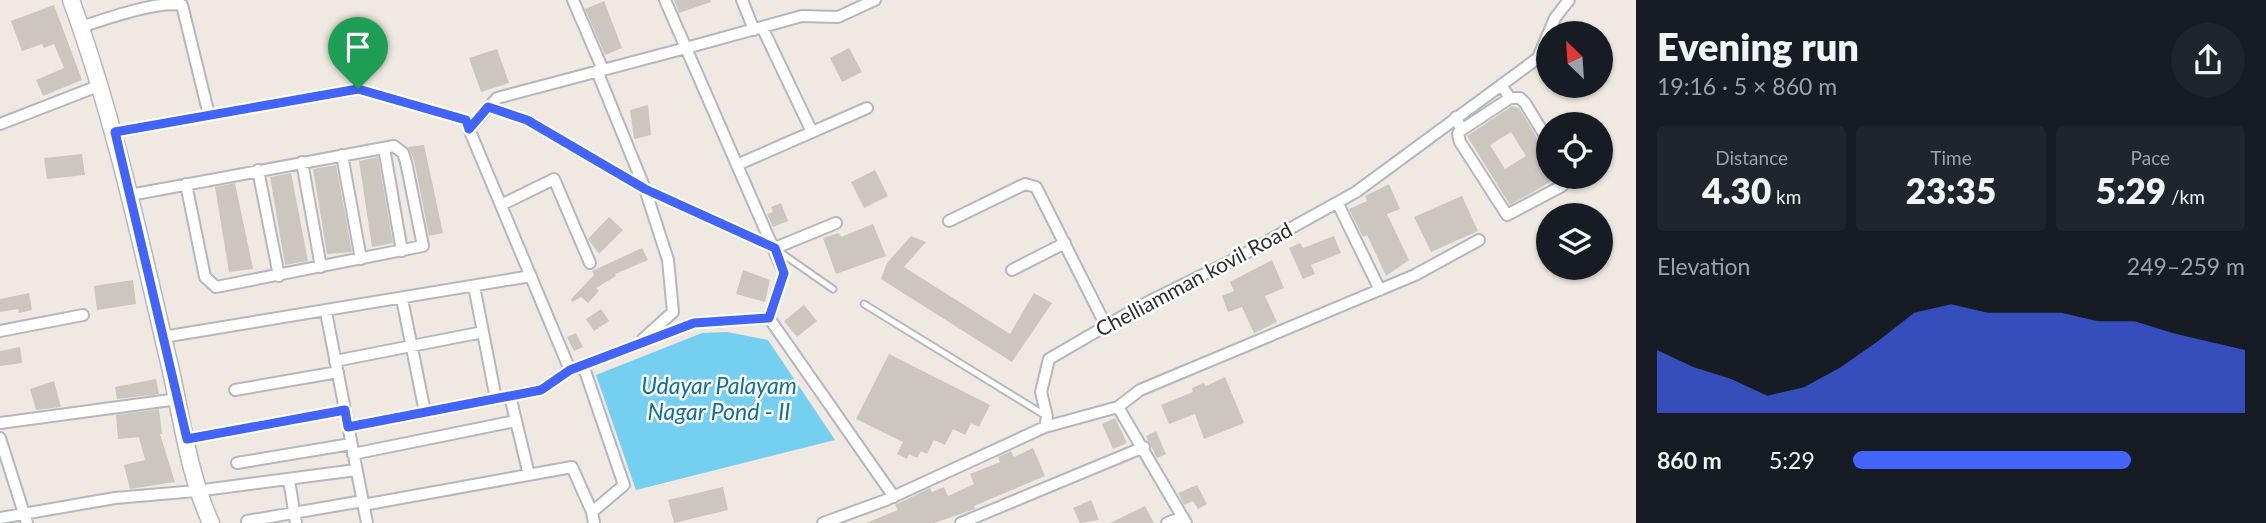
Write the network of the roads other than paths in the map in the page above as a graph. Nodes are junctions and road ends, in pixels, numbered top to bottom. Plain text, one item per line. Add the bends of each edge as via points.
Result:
1 (71, 0) edge
2 (573, 0) edge
3 (665, 0) edge
4 (742, 0) edge
5 (875, 0) edge
6 (1569, 0) edge
7 (81, 27) junction
8 (758, 28) junction
9 (686, 48) junction
10 (600, 70) junction
11 (1501, 85) junction
12 (98, 86) junction
13 (1510, 98) junction
14 (488, 107) junction
15 (867, 108) dead end
16 (209, 115) junction
17 (1456, 117) junction
18 (1536, 121) edge
19 (0, 124) edge
20 (469, 129) junction
21 (1460, 131) junction
22 (115, 132) junction
23 (812, 132) junction
24 (384, 148) junction
25 (342, 155) junction
26 (302, 162) junction
27 (739, 164) junction
28 (258, 170) junction
29 (186, 184) junction
30 (645, 189) junction
31 (1556, 189) edge
32 (130, 195) junction
33 (1338, 204) junction
34 (501, 205) junction
35 (949, 221) dead end
36 (836, 223) dead end
37 (1479, 240) dead end
38 (1065, 243) junction
39 (775, 248) junction
40 (402, 251) junction
41 (361, 259) junction
42 (590, 263) dead end
43 (321, 267) junction
44 (1012, 270) dead end
45 (279, 276) junction
46 (531, 276) junction
47 (474, 286) junction
48 (833, 289) dead end
49 (1380, 290) junction
50 (401, 299) junction
51 (864, 304) dead end
52 (326, 312) junction
53 (83, 315) dead end
54 (769, 318) junction
55 (1106, 326) junction
56 (0, 331) edge
57 (483, 332) junction
58 (163, 337) junction
59 (638, 344) junction
60 (412, 347) junction
61 (583, 365) junction
62 (337, 367) junction
63 (570, 370) junction
64 (235, 390) dead end
65 (510, 396) junction
66 (178, 399) junction
67 (496, 399) junction
68 (1118, 407) junction
69 (345, 410) junction
70 (425, 412) junction
71 (516, 421) junction
72 (1046, 422) junction
73 (0, 423) edge
74 (348, 427) junction
75 (0, 438) edge
76 (187, 439) junction
77 (1144, 447) junction
78 (352, 449) junction
79 (237, 463) dead end
80 (356, 470) junction
81 (529, 475) junction
82 (289, 480) junction
83 (197, 491) junction
84 (894, 496) junction
85 (363, 503) junction
86 (593, 517) edge
87 (0, 518) edge
88 (25, 518) edge
89 (295, 518) edge
90 (1185, 520) edge
91 (247, 521) dead end
92 (211, 523) edge
93 (367, 523) edge
94 (823, 523) edge
95 (961, 523) edge
96 (1167, 523) edge

1 - 7 street
2 - 10 street
3 - 9 street
4 - 8 street
5 - 8 street via 838,17 802,16
6 - 11 street, Chelliamman kovil Road via 1555,18 1538,58
7 - 12 street
7 - 16 street via 151,5 182,5
8 - 9 street
8 - 23 street
9 - 10 street
9 - 27 street
10 - 14 street via 497,98
10 - 30 street
11 - 13 street
11 - 17 street, Chelliamman kovil Road
12 - 19 street
12 - 22 street
13 - 18 street via 1520,98
13 - 21 street
14 - 20 street
14 - 30 street via 527,120
15 - 23 street
16 - 20 street via 358,89 466,120
16 - 22 street
17 - 21 street
17 - 33 street, Chelliamman kovil Road
20 - 34 street
21 - 31 street via 1460,142 1507,215
22 - 32 street
23 - 27 street
24 - 25 street
24 - 40 street
24 - 40 street via 394,146 404,153 423,246
25 - 26 street
25 - 41 street
26 - 28 street
26 - 43 street
27 - 39 street
28 - 29 street
28 - 45 street
29 - 32 street
29 - 45 street via 210,285
30 - 39 street
30 - 59 street via 668,260 673,312
32 - 58 street
33 - 49 street
33 - 55 street, Chelliamman kovil Road
34 - 42 street via 554,179
34 - 46 street
35 - 38 street via 1031,184
36 - 39 street
37 - 49 street
38 - 44 street
38 - 55 street
39 - 48 lane
39 - 54 street via 784,273
40 - 41 street
41 - 43 street
43 - 45 street
46 - 47 street
46 - 63 street
47 - 50 street
47 - 57 street
49 - 68 street via 1140,390
50 - 52 street
50 - 60 street
51 - 72 lane
52 - 58 street
52 - 62 street
53 - 56 street
54 - 59 street via 694,323
54 - 84 street
55 - 72 street, Chelliamman kovil Road via 1049,359 1041,392
57 - 60 street
57 - 67 street
58 - 66 street
59 - 61 street
60 - 62 street
60 - 70 street
61 - 63 street
61 - 86 street via 624,485
62 - 64 street
62 - 69 street
63 - 65 street via 541,390
65 - 67 street
65 - 71 street
66 - 73 street
66 - 76 street
67 - 70 street
68 - 72 street
68 - 77 street
69 - 74 street
69 - 76 street
70 - 74 street
71 - 78 street
71 - 81 street
72 - 84 street
74 - 78 street
75 - 88 street
76 - 83 street
77 - 90 street
77 - 95 street
78 - 79 street
78 - 80 street
80 - 82 street
80 - 85 street
81 - 85 street
81 - 86 street via 572,467
82 - 83 street
82 - 89 street
83 - 88 street via 115,498
83 - 92 street
84 - 94 street
85 - 89 street
85 - 93 street
87 - 88 street
89 - 91 street
90 - 96 street

